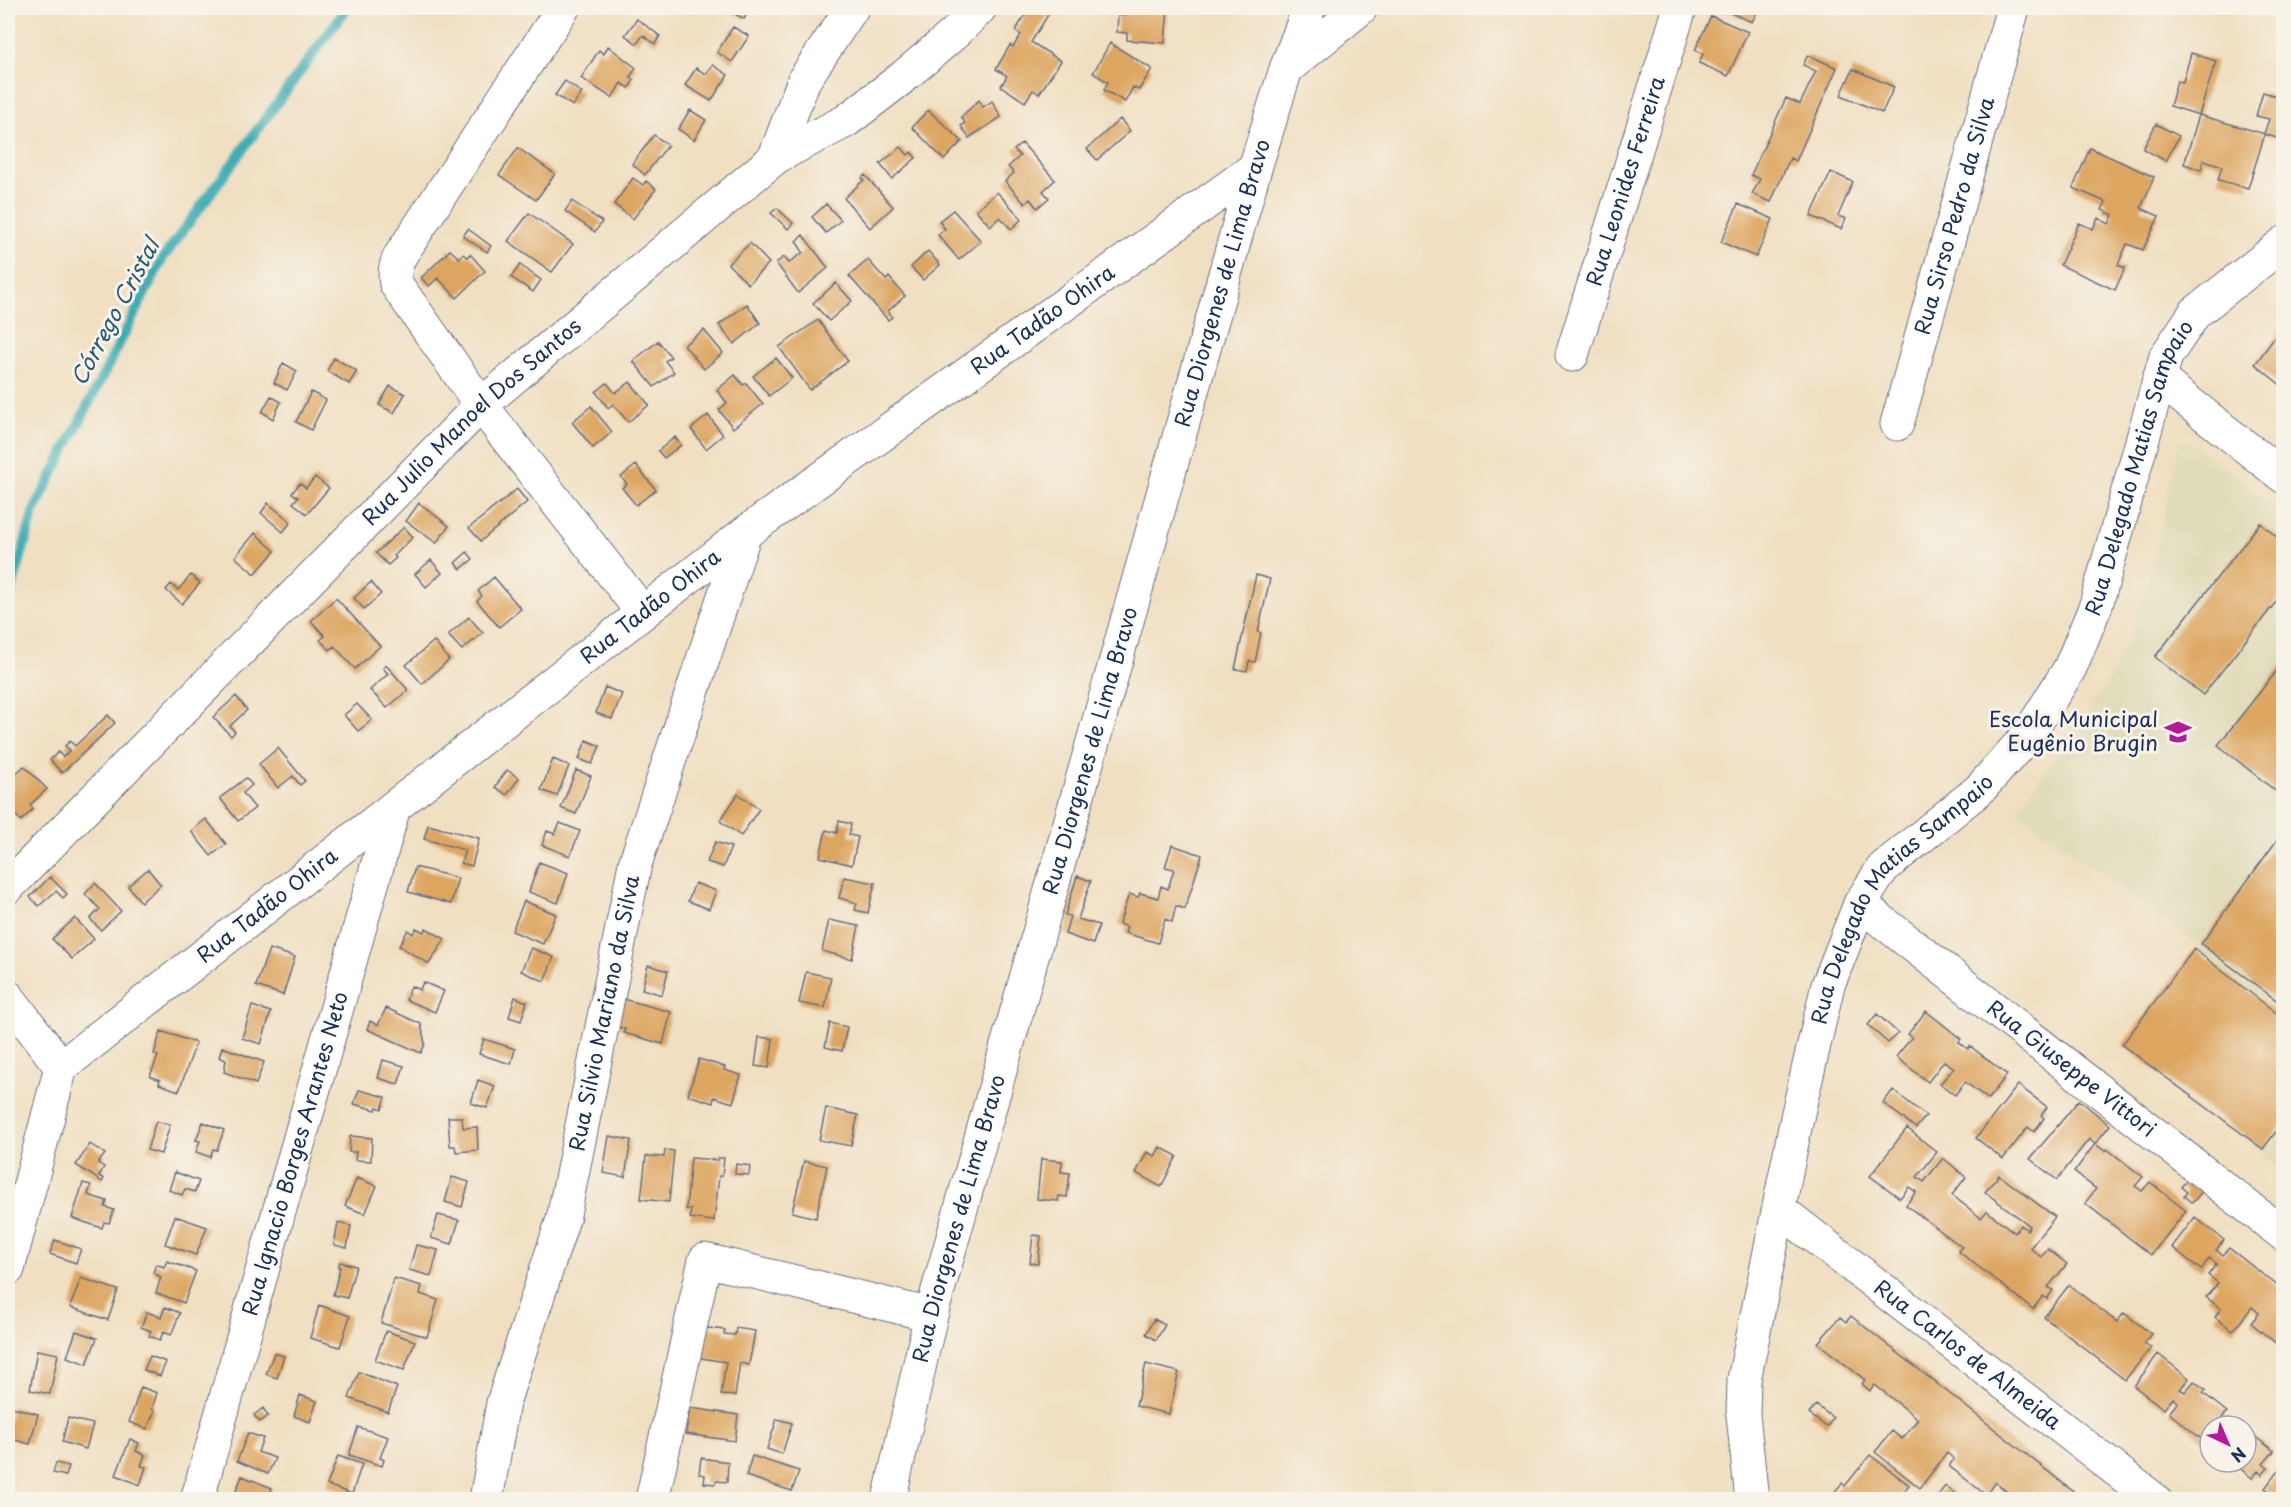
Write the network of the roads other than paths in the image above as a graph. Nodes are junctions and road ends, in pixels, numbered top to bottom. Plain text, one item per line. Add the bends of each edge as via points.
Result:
1 (562, 8) edge
2 (852, 8) edge
3 (980, 8) edge
4 (1309, 8) edge
5 (1361, 8) edge
6 (1680, 8) edge
7 (2013, 8) edge
8 (1286, 69) junction
9 (774, 159) junction
10 (1255, 168) junction
11 (2283, 243) edge
12 (1572, 355) dead end
13 (2159, 379) junction
14 (481, 405) junction
15 (1897, 424) dead end
16 (2283, 477) edge
17 (745, 533) junction
18 (643, 613) junction
19 (394, 807) junction
20 (8, 887) edge
21 (1860, 904) junction
22 (8, 997) edge
23 (61, 1066) junction
24 (1780, 1210) junction
25 (2283, 1235) edge
26 (8, 1269) edge
27 (932, 1315) junction
28 (197, 1500) edge
29 (486, 1500) edge
30 (652, 1500) edge
31 (889, 1500) edge
32 (1752, 1500) edge
33 (2155, 1500) edge

1 - 14 street via 396,265 396,285
2 - 9 street via 804,80
3 - 9 street, Rua Julio Manoel Dos Santos via 902,78 846,121
4 - 8 street, Rua Diorgenes de Lima Bravo
5 - 8 street
6 - 12 street, Rua Leonides Ferreira
7 - 15 street, Rua Sirso Pedro da Silva
8 - 10 street, Rua Diorgenes de Lima Bravo
9 - 14 street, Rua Julio Manoel Dos Santos
10 - 17 street, Rua Tadão Ohira
10 - 27 street, Rua Diorgenes de Lima Bravo
11 - 13 street, Rua Delegado Matias Sampaio via 2195,314 2166,356
13 - 16 street
13 - 21 street, Rua Delegado Matias Sampaio via 2096,605 2070,668 2028,735 1980,789 1883,868
14 - 18 street
14 - 20 street, Rua Julio Manoel Dos Santos
17 - 18 street, Rua Tadão Ohira
17 - 29 street, Rua Silvio Mariano da Silva via 635,864 563,1219 503,1403
18 - 19 street, Rua Tadão Ohira
19 - 23 street, Rua Tadão Ohira
19 - 28 street, Rua Ignacio Borges Arantes Neto
21 - 24 street, Rua Delegado Matias Sampaio via 1828,985
21 - 25 street, Rua Giuseppe Vittori
22 - 23 street
23 - 26 street
24 - 32 street, Rua Delegado Matias Sampaio via 1744,1380 1743,1415
24 - 33 street, Rua Carlos de Almeida
27 - 30 street via 705,1260
27 - 31 street, Rua Diorgenes de Lima Bravo

